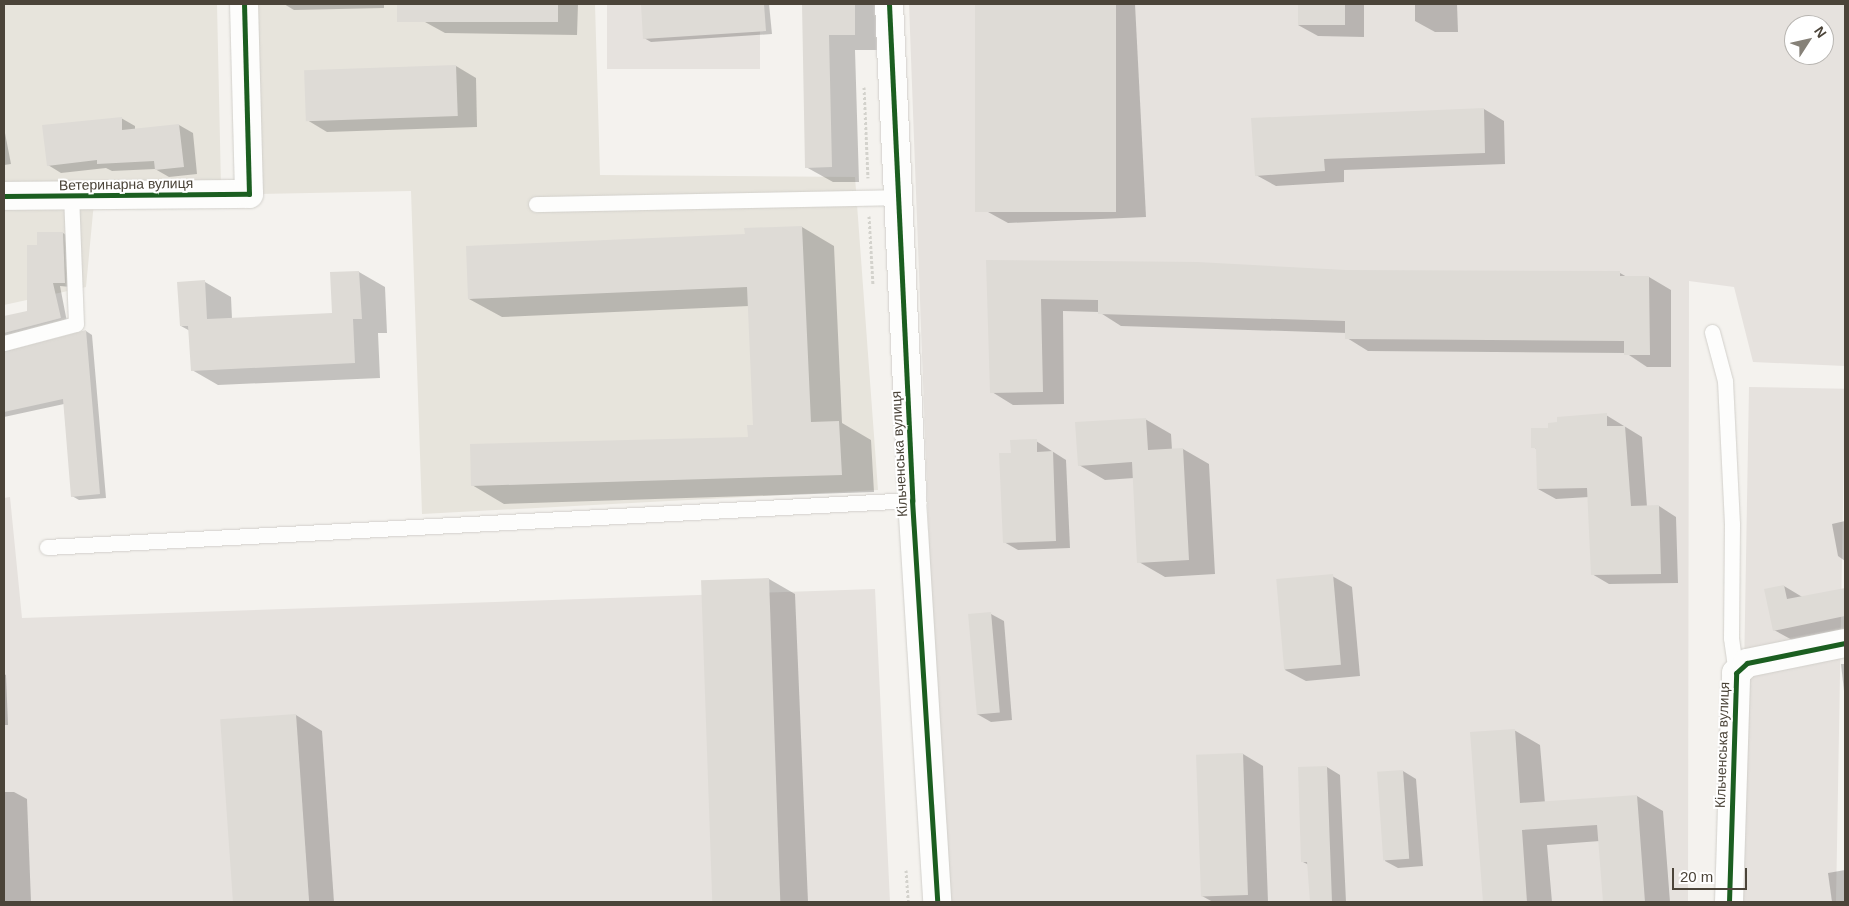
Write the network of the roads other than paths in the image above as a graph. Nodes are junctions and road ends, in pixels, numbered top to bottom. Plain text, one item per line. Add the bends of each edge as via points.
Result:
1 (244, 4) edge
2 (889, 4) edge
3 (4, 196) edge
4 (71, 196) junction
5 (898, 197) junction
6 (536, 204) dead end
7 (1712, 332) dead end
8 (4, 343) edge
9 (912, 500) junction
10 (47, 547) dead end
11 (1845, 643) edge
12 (1736, 673) junction
13 (937, 902) edge
14 (1730, 902) edge

1 - 4 street, Ветеринарна вулиця via 249,194
2 - 5 street, Кільченська вулиця
3 - 4 street, Ветеринарна вулиця
4 - 8 lane via 76,324
5 - 6 lane
5 - 9 street, Кільченська вулиця
7 - 12 lane via 1725,381 1732,524 1731,638
9 - 10 lane
9 - 13 street, Кільченська вулиця
11 - 12 street, Кільченська вулиця via 1747,663
12 - 14 street, Кільченська вулиця

